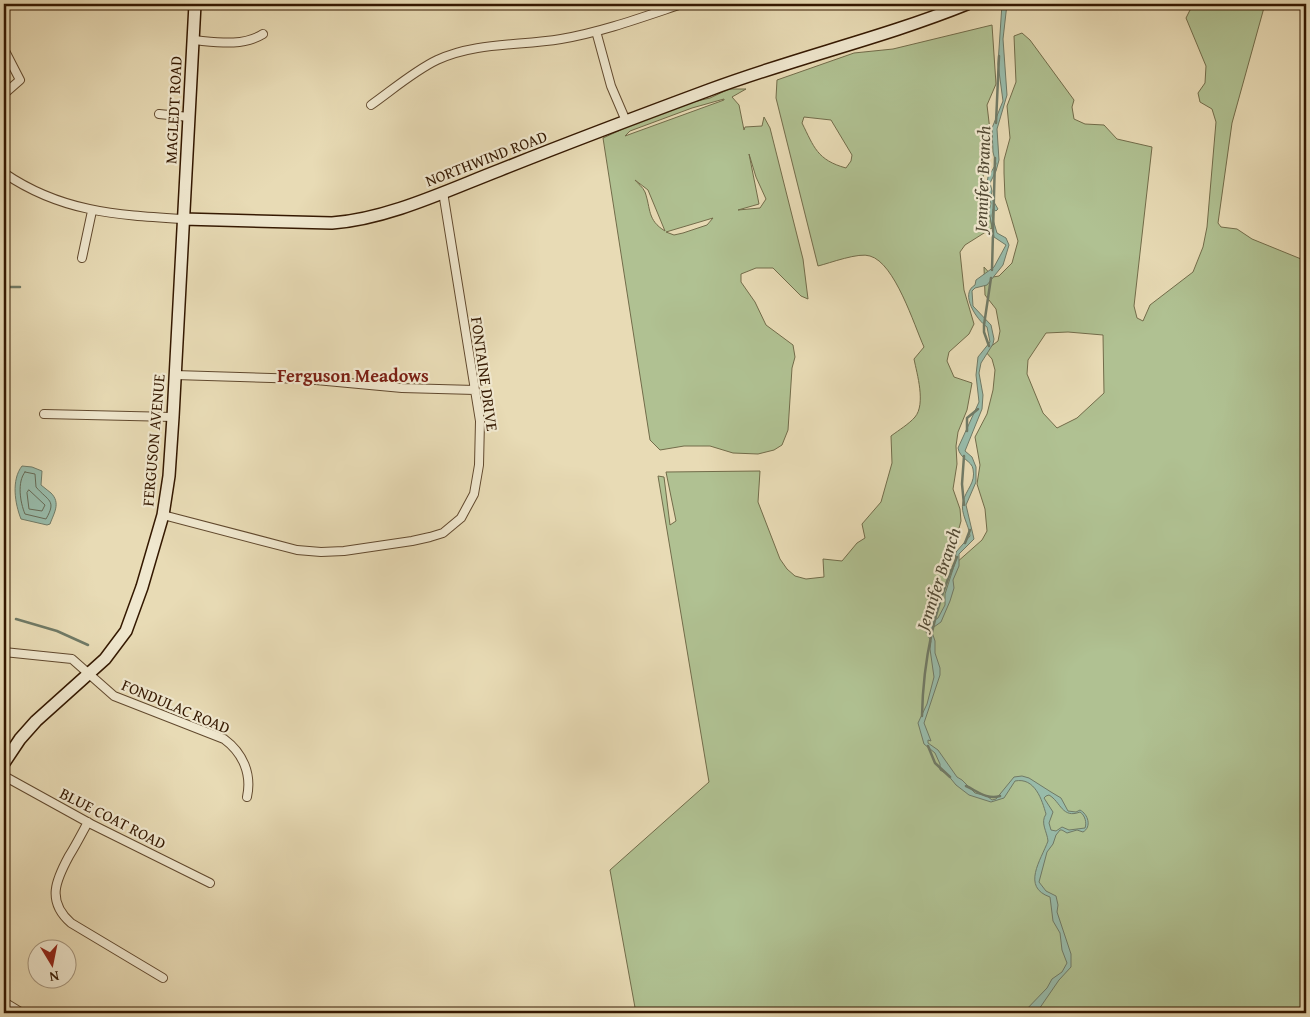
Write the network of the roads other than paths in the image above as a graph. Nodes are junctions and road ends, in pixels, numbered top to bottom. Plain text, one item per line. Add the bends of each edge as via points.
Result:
1 (195, 4) edge
2 (682, 4) edge
3 (967, 4) edge
4 (596, 31) junction
5 (263, 34) dead end
6 (193, 40) junction
7 (4, 49) edge
8 (4, 94) edge
9 (371, 105) dead end
10 (159, 114) dead end
11 (189, 117) junction
12 (626, 121) junction
13 (4, 173) edge
14 (443, 192) junction
15 (92, 211) junction
16 (183, 219) junction
17 (82, 258) dead end
18 (175, 375) junction
19 (475, 390) junction
20 (44, 414) dead end
21 (173, 417) junction
22 (163, 515) junction
23 (4, 652) edge
24 (89, 674) junction
25 (4, 762) edge
26 (4, 776) edge
27 (247, 797) dead end
28 (88, 822) junction
29 (210, 883) dead end
30 (164, 978) dead end
31 (4, 1002) edge
32 (22, 1013) edge

1 - 6 street, MAGLEDT ROAD
2 - 4 street
3 - 12 street, NORTHWIND ROAD via 761,71
4 - 9 street via 562,39 460,52 436,60
4 - 12 street via 611,86
5 - 6 street via 239,43
6 - 11 street, MAGLEDT ROAD
7 - 8 street via 20,80
10 - 11 street
11 - 16 street, MAGLEDT ROAD
12 - 14 street, NORTHWIND ROAD
13 - 15 street, NORTHWIND ROAD via 40,194
14 - 16 street, NORTHWIND ROAD via 375,216 342,222
14 - 19 street, FONTAINE DRIVE
15 - 16 street, NORTHWIND ROAD
15 - 17 street
16 - 18 street, FERGUSON AVENUE
18 - 19 street
18 - 21 street, FERGUSON AVENUE
19 - 22 street, FONTAINE DRIVE via 480,444 474,494 461,518 443,533 412,542 321,552 297,550
20 - 21 street
21 - 22 street, FERGUSON AVENUE via 170,476
22 - 24 street, FERGUSON AVENUE via 126,631
23 - 24 street, FONDULAC ROAD via 65,657
24 - 25 street, FERGUSON AVENUE via 36,721
24 - 27 street, FONDULAC ROAD via 114,696 231,744 244,761
26 - 28 street, BLUE COAT ROAD
28 - 29 street, BLUE COAT ROAD
28 - 30 street via 57,879 55,892 60,910 71,923
31 - 32 street

